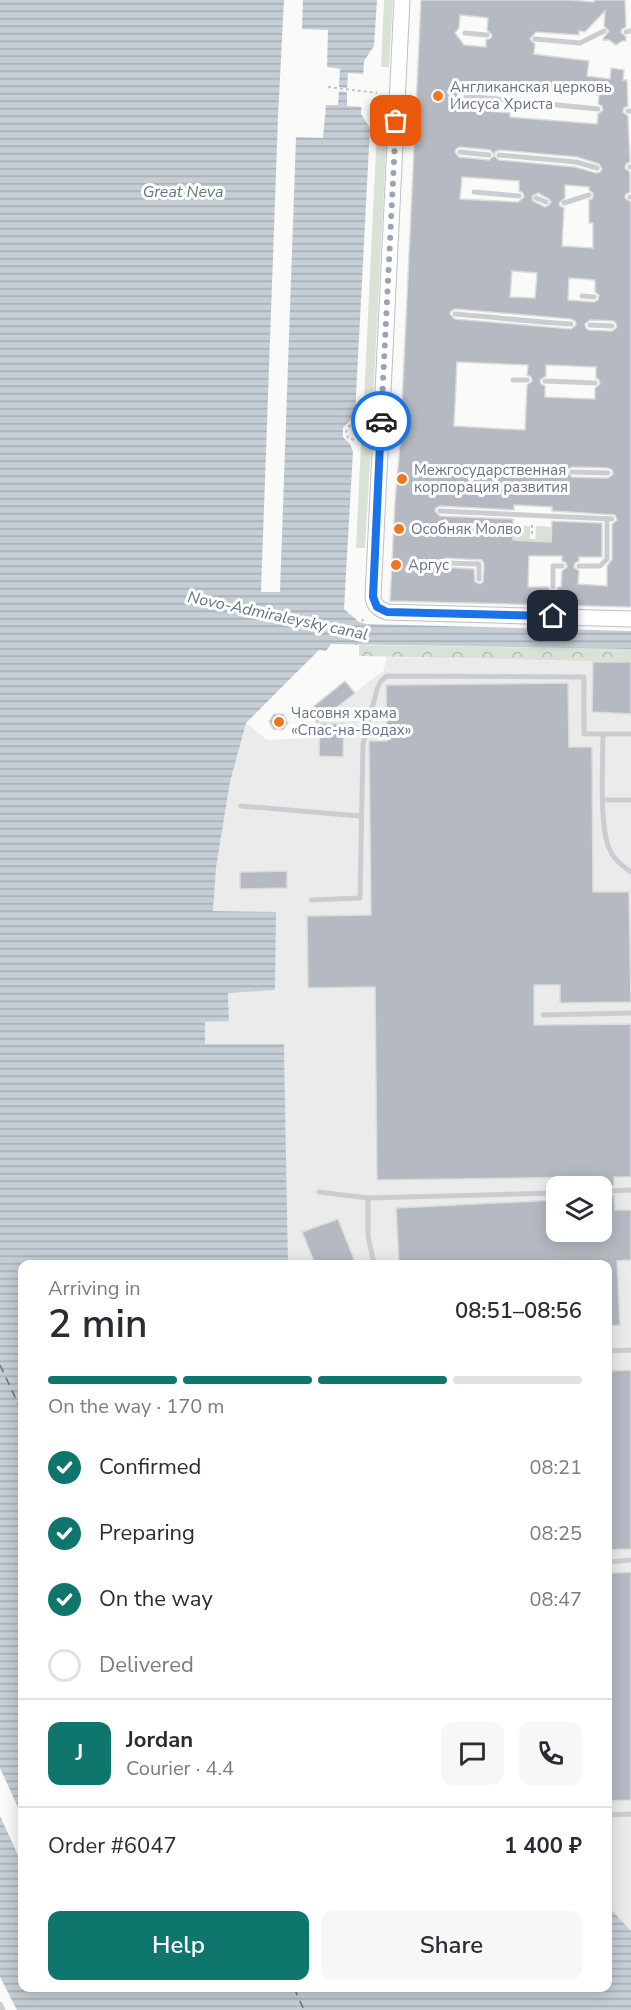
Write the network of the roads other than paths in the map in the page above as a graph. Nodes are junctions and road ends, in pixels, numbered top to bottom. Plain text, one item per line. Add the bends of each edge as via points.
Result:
1 (402, 0) edge
2 (604, 31) dead end
3 (465, 33) dead end
4 (487, 35) dead end
5 (535, 39) dead end
6 (466, 96) dead end
7 (598, 109) dead end
8 (459, 152) dead end
9 (489, 155) dead end
10 (499, 156) dead end
11 (597, 168) dead end
12 (474, 192) dead end
13 (589, 195) dead end
14 (519, 196) dead end
15 (536, 198) dead end
16 (546, 202) dead end
17 (564, 203) dead end
18 (582, 297) dead end
19 (594, 297) dead end
20 (455, 314) dead end
21 (571, 324) dead end
22 (590, 325) dead end
23 (612, 326) dead end
24 (513, 380) dead end
25 (527, 380) dead end
26 (545, 381) dead end
27 (595, 383) dead end
28 (572, 472) dead end
29 (608, 473) dead end
30 (440, 511) dead end
31 (445, 563) dead end
32 (562, 566) dead end
33 (579, 566) dead end
34 (479, 579) dead end
35 (553, 587) dead end
36 (631, 619) edge
37 (603, 734) junction
38 (631, 734) edge
39 (603, 800) junction
40 (631, 800) edge
41 (240, 806) dead end
42 (360, 816) junction
43 (631, 873) edge
44 (311, 900) dead end
45 (631, 1013) edge
46 (543, 1015) dead end
47 (631, 1190) edge
48 (612, 1191) edge
49 (319, 1192) dead end
50 (546, 1192) edge
51 (368, 1198) junction
52 (373, 1260) edge
53 (631, 1350) edge
54 (612, 1351) edge
55 (631, 1560) edge
56 (612, 1562) edge
57 (631, 1814) edge
58 (612, 1815) edge
59 (0, 2004) edge
60 (3, 2010) edge

1 - 36 main road via 374,603 387,612 553,612
2 - 5 lane via 580,43
3 - 4 lane
6 - 7 lane
8 - 9 lane
10 - 11 lane via 576,162
12 - 14 lane
13 - 17 lane
15 - 16 lane
18 - 19 lane
20 - 21 lane
22 - 23 lane
24 - 25 lane
26 - 27 lane
28 - 29 lane
30 - 33 lane via 610,519 607,559 600,566
31 - 34 lane via 479,564
32 - 35 lane via 553,566
37 - 38 lane
37 - 39 lane
37 - 42 lane via 584,734 584,677 387,676 376,689 363,744
39 - 40 lane
39 - 43 lane via 609,850
41 - 42 lane
42 - 44 lane via 360,898
45 - 46 lane
47 - 48 lane
49 - 51 lane
50 - 51 lane
51 - 52 lane via 368,1236
53 - 54 lane
55 - 56 lane
57 - 58 lane
59 - 60 lane

